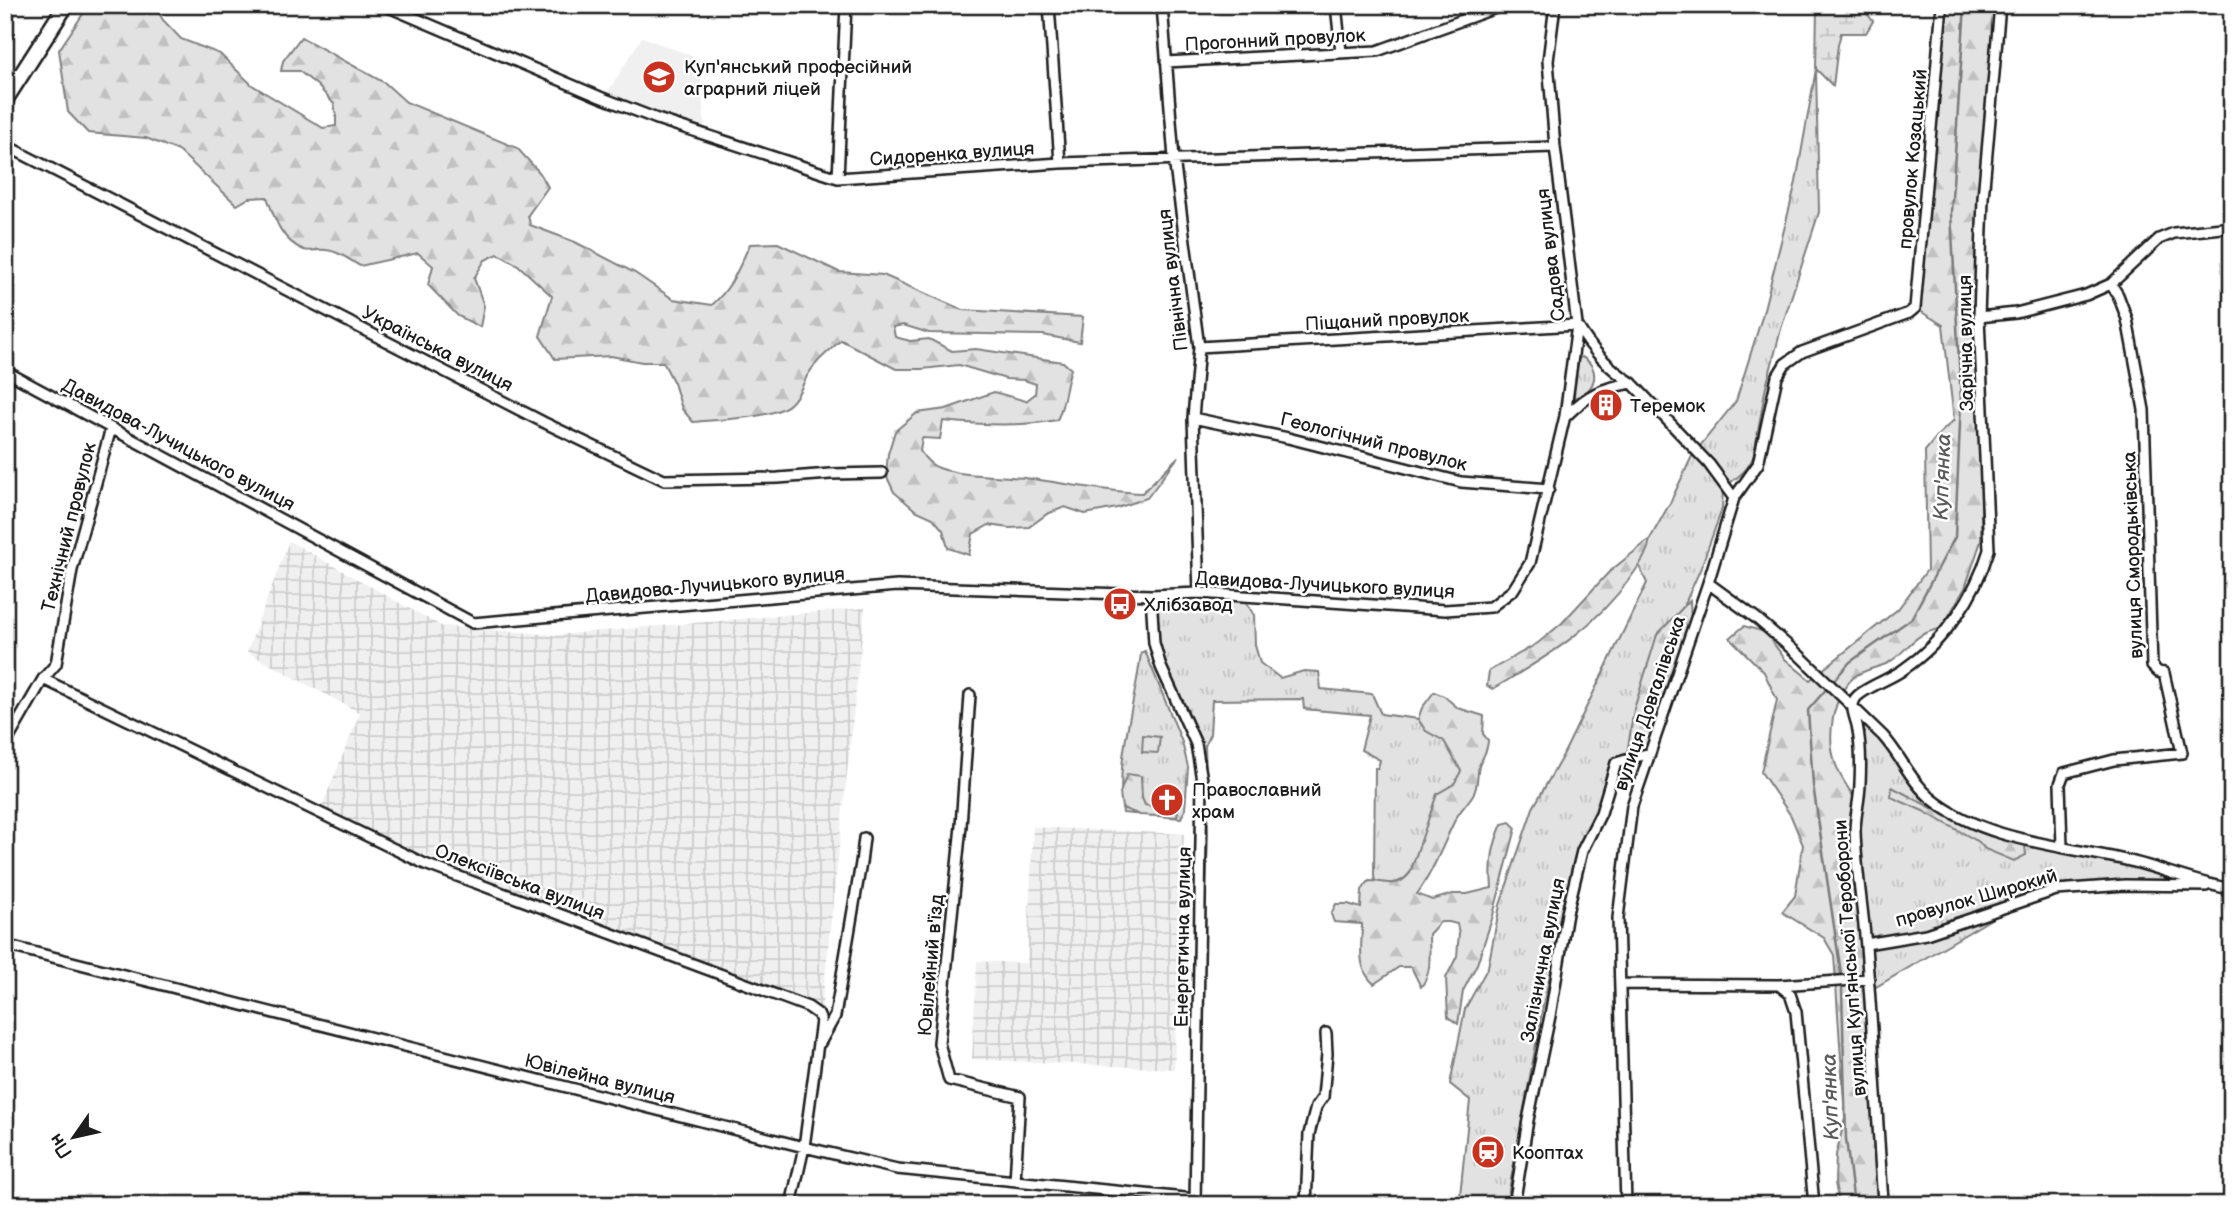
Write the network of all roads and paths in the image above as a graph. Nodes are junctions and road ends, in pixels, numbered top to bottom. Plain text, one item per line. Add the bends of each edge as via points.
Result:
1 (66, 5) edge
2 (383, 5) edge
3 (846, 5) edge
4 (1049, 5) edge
5 (1162, 5) edge
6 (1336, 5) edge
7 (1504, 5) edge
8 (1555, 5) edge
9 (1942, 5) edge
10 (2000, 5) edge
11 (1341, 52) junction
12 (1166, 62) junction
13 (5, 100) edge
14 (5, 145) edge
15 (1555, 147) junction
16 (1174, 159) junction
17 (1060, 163) junction
18 (838, 178) junction
19 (2232, 227) edge
20 (2111, 284) junction
21 (1909, 313) joint
22 (1979, 317) junction
23 (1577, 326) junction
24 (1199, 347) junction
25 (5, 371) edge
26 (1632, 383) junction
27 (1565, 416) junction
28 (1193, 418) junction
29 (111, 428) junction
30 (881, 473) dead end
31 (1549, 489) junction
32 (1734, 498) junction
33 (1708, 583) junction
34 (1199, 593) junction
35 (1151, 595) junction
36 (1491, 607) joint
37 (43, 679) junction
38 (971, 695) dead end
39 (1853, 706) junction
40 (5, 745) edge
41 (1650, 753) junction
42 (864, 838) dead end
43 (2062, 846) junction
44 (2221, 886) junction
45 (2232, 888) edge
46 (1866, 944) junction
47 (5, 945) edge
48 (1868, 979) junction
49 (1621, 984) junction
50 (1779, 985) junction
51 (1326, 1033) dead end
52 (817, 1048) junction
53 (804, 1147) junction
54 (1015, 1181) junction
55 (2232, 1184) edge
56 (1195, 1202) edge
57 (791, 1205) edge
58 (1306, 1205) edge
59 (1514, 1205) edge
60 (1626, 1205) edge
61 (1814, 1205) edge
62 (1888, 1205) edge
63 (2229, 1205) edge

1 - 13 main road
2 - 18 street, Сидоренка вулиця via 657,119
3 - 18 street
4 - 17 street
5 - 12 street, Північна вулиця
6 - 11 street
7 - 11 street, Прогонний провулок via 1377,51
8 - 15 street, Садова вулиця via 1548,61
9 - 21 street, провулок Козацький via 1918,291 1915,308
10 - 22 street, Зарічна вулиця via 1983,198
11 - 12 street, Прогонний провулок
12 - 16 street, Північна вулиця
14 - 30 street, Українська вулиця via 664,480
15 - 16 street, Сидоренка вулиця
15 - 23 street, Садова вулиця
16 - 17 street, Сидоренка вулиця
16 - 24 street, Північна вулиця
17 - 18 street, Сидоренка вулиця
19 - 20 street via 2159,239
20 - 22 street via 2016,313
20 - 43 street, вулиця Смородьківська via 2127,318 2144,410 2152,666 2164,673 2182,753 2114,760 2064,773 2060,784
21 - 32 street, вулиця Довгалівська via 1802,352 1786,364 1777,377 1758,464
22 - 39 street, Зарічна вулиця via 1989,550 1981,575 1968,600 1918,658 1856,697
23 - 24 street, Піщаний провулок
23 - 26 street via 1602,361
23 - 27 street, Садова вулиця
24 - 28 street, Північна вулиця
25 - 29 street, Давидова-Лучицького вулиця
26 - 27 street via 1606,387
26 - 32 street via 1709,464
27 - 31 street, Садова вулиця
28 - 31 street, Геологічний провулок via 1461,482
28 - 34 street, Північна вулиця
29 - 35 street, Давидова-Лучицького вулиця via 473,623 897,586
29 - 37 street, Технічний провулок via 72,570 56,664
31 - 36 street, Садова вулиця via 1530,563 1513,590
32 - 33 street, вулиця Довгалівська
33 - 39 street via 1756,618
33 - 41 street, вулиця Довгалівська
34 - 35 street, Давидова-Лучицького вулиця
34 - 36 street, Давидова-Лучицького вулиця via 1445,610
35 - 56 street, Енергетична вулиця via 1154,643 1196,744 1202,780
37 - 40 street, Технічний провулок
37 - 52 street, Олексіївська вулиця via 425,864 808,1007 821,1021
38 - 54 street, Ювілейний в'їзд via 939,1043 949,1080 1020,1097
39 - 43 street via 1892,746 1911,777 1933,800 1986,828
39 - 46 street, вулиця Куп'янської Тероборони via 1860,750 1855,829 1858,887
41 - 49 street, вулиця Довгалівська via 1630,818 1618,918
41 - 59 street, Залізнична вулиця via 1616,763 1601,813 1583,851 1567,913
42 - 52 street via 835,1016
43 - 44 street
44 - 45 street
44 - 46 street, провулок Широкий via 2056,890 1926,934
46 - 48 street, вулиця Куп'янської Тероборони
47 - 53 street, Ювілейна вулиця
48 - 50 street
48 - 62 street, вулиця Куп'янської Тероборони via 1882,1202
49 - 50 street
49 - 60 street, вулиця Довгалівська
50 - 61 street via 1790,995 1796,1012
51 - 58 street via 1322,1097 1309,1134
52 - 53 street, Олексіївська вулиця
53 - 54 street, Ювілейна вулиця via 897,1169
53 - 57 street, Олексіївська вулиця
54 - 56 street, Ювілейна вулиця
55 - 63 street

